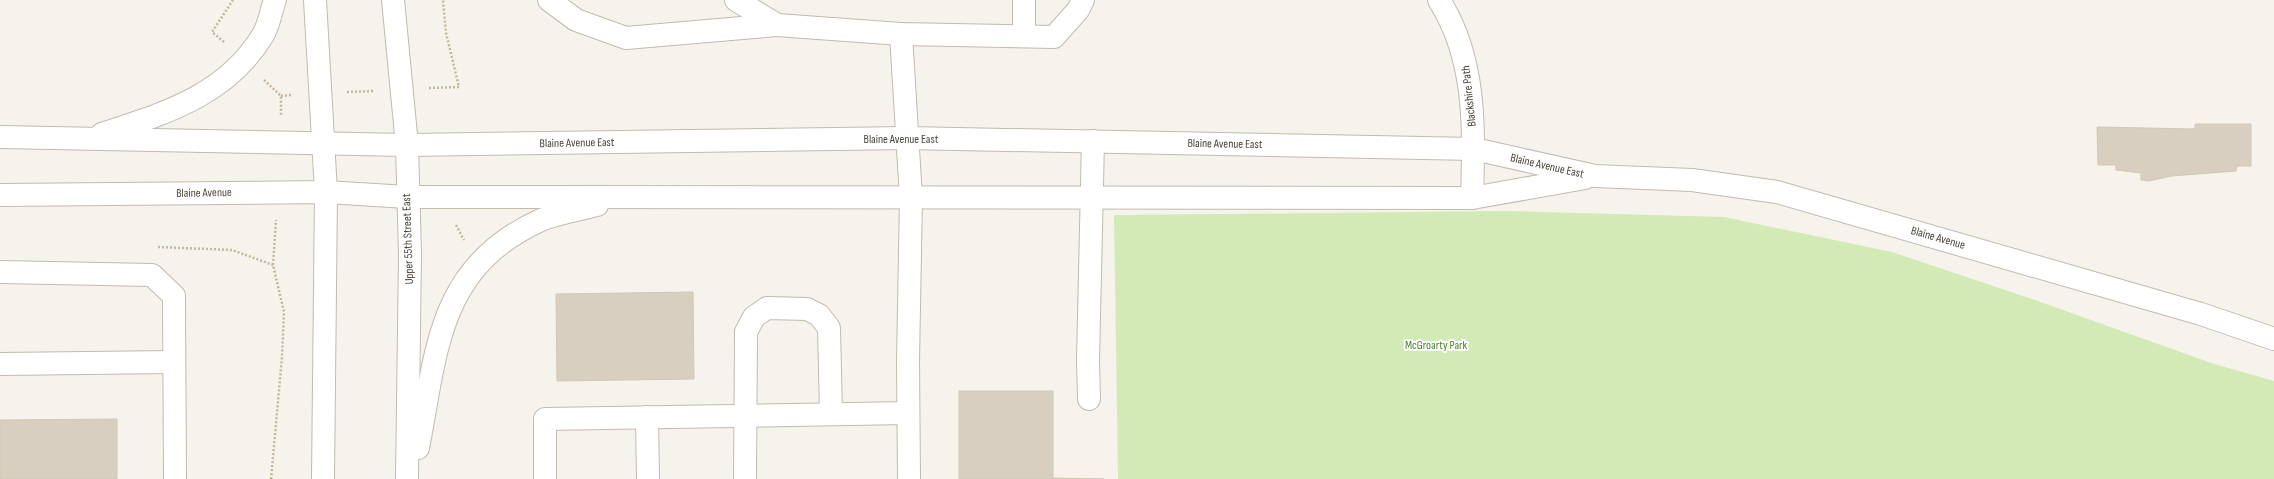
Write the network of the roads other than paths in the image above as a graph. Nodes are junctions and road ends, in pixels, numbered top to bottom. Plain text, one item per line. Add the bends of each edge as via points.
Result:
1 (275, 0) edge
2 (315, 0) edge
3 (393, 0) edge
4 (549, 0) edge
5 (736, 0) edge
6 (1024, 0) edge
7 (1083, 0) edge
8 (1439, 0) edge
9 (777, 24) junction
10 (901, 34) junction
11 (1024, 36) junction
12 (0, 137) edge
13 (907, 138) junction
14 (85, 139) junction
15 (1093, 141) junction
16 (323, 144) junction
17 (406, 145) junction
18 (1474, 149) junction
19 (1595, 176) junction
20 (326, 192) junction
21 (0, 195) edge
22 (407, 197) junction
23 (623, 197) junction
24 (911, 198) junction
25 (1093, 198) junction
26 (1472, 198) junction
27 (0, 272) edge
28 (2274, 339) edge
29 (174, 362) junction
30 (0, 364) edge
31 (1089, 399) dead end
32 (908, 413) junction
33 (831, 414) junction
34 (745, 416) junction
35 (647, 417) junction
36 (175, 479) edge
37 (323, 479) edge
38 (407, 479) edge
39 (412, 479) edge
40 (545, 479) edge
41 (648, 479) edge
42 (745, 479) edge
43 (909, 479) edge

1 - 14 street via 264,34 244,61 213,88 171,111
2 - 16 street
3 - 17 street, Upper 55th Street East
4 - 9 street via 576,20 626,38
5 - 9 street
6 - 11 street
7 - 11 street via 1078,10 1054,37
8 - 18 street, Blackshire Path via 1448,14 1464,53 1470,86
9 - 10 street
10 - 11 street
10 - 13 street
12 - 14 street
13 - 15 street, Blaine Avenue East
13 - 17 street, Blaine Avenue East
13 - 24 street
14 - 16 street
15 - 18 street, Blaine Avenue East
15 - 25 street
16 - 17 street
16 - 20 street
17 - 22 street, Upper 55th Street East
18 - 19 street, Blaine Avenue East
18 - 26 street, Blackshire Path
19 - 26 street, Blaine Avenue East
19 - 28 street, Blaine Avenue via 1692,180 1777,192 2201,314
20 - 21 street, Blaine Avenue
20 - 22 street, Blaine Avenue
20 - 37 street
22 - 23 street, Blaine Avenue East
22 - 38 street, Upper 55th Street East via 410,254
23 - 24 street, Blaine Avenue East
23 - 39 street via 541,220 506,241 481,261 466,278 452,301 440,332
24 - 25 street, Blaine Avenue East
24 - 32 street
25 - 26 street, Blaine Avenue East
25 - 31 street
27 - 29 street via 152,275 174,296
29 - 30 street
29 - 36 street
32 - 33 street
32 - 43 street
33 - 34 street
33 - 34 street via 829,328 819,315 807,309 767,308 754,317 746,332
34 - 35 street
34 - 42 street
35 - 40 street via 545,419
35 - 41 street

